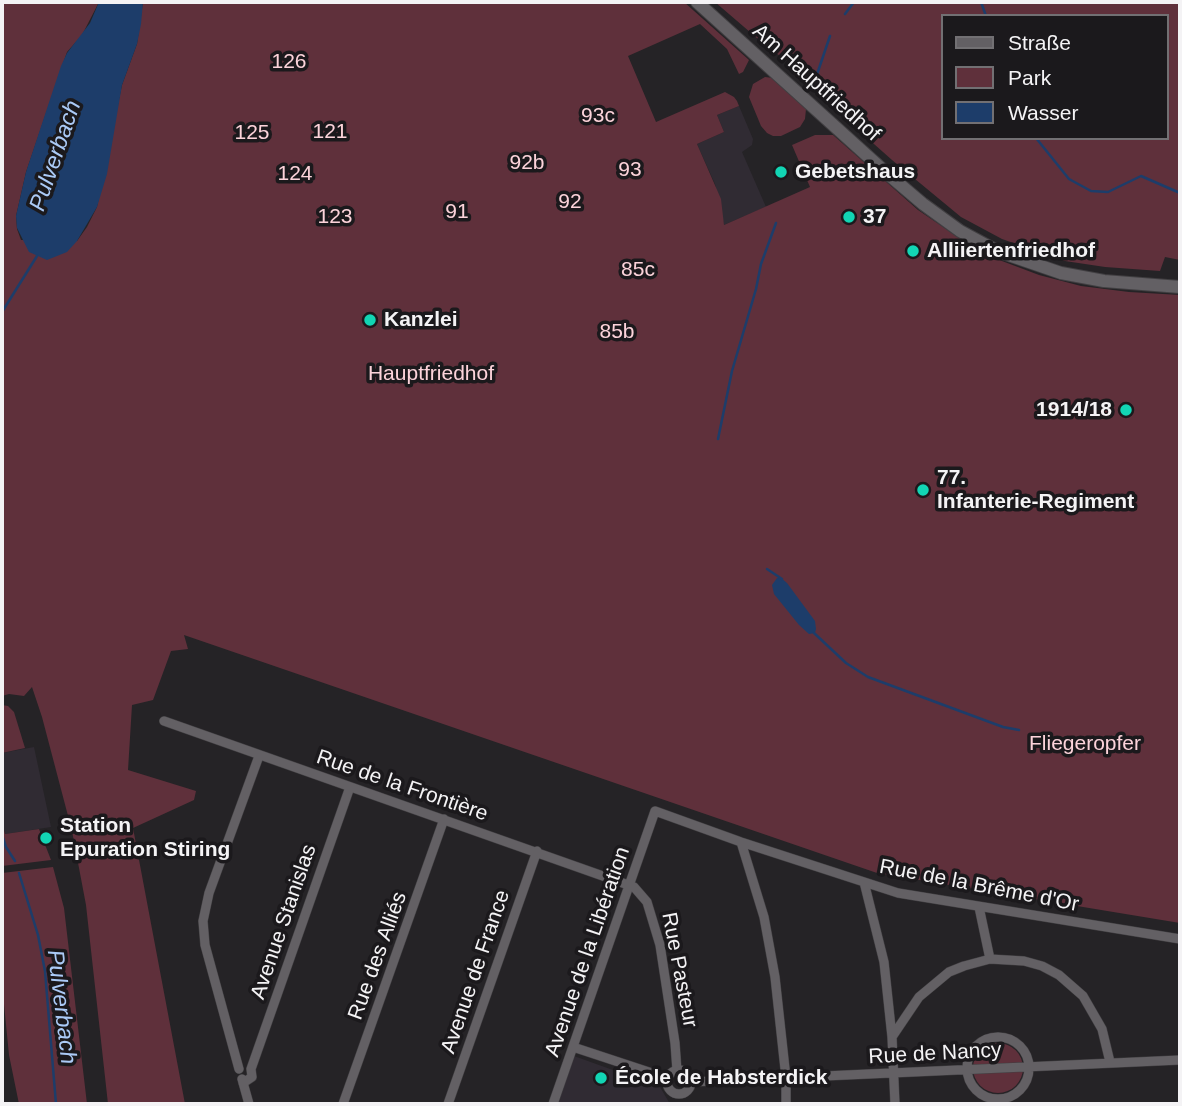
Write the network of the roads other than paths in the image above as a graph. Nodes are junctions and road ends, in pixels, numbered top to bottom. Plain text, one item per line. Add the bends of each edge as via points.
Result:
1 (697, 2) edge
2 (1180, 287) edge
3 (164, 721) dead end
4 (259, 756) junction
5 (350, 787) junction
6 (655, 811) joint
7 (444, 819) junction
8 (741, 842) junction
9 (537, 851) junction
10 (864, 883) junction
11 (629, 884) junction
12 (979, 907) junction
13 (1180, 939) edge
14 (990, 959) junction
15 (892, 1037) junction
16 (573, 1047) junction
17 (1180, 1060) edge
18 (1110, 1062) junction
19 (1029, 1067) junction
20 (239, 1069) junction
21 (251, 1069) junction
22 (966, 1069) junction
23 (677, 1070) junction
24 (894, 1073) junction
25 (667, 1078) junction
26 (786, 1078) junction
27 (691, 1082) junction
28 (243, 1083) junction
29 (676, 1099) edge
30 (1002, 1102) edge
31 (249, 1104) edge
32 (344, 1104) edge
33 (448, 1104) edge
34 (553, 1104) edge
35 (786, 1104) edge
36 (895, 1104) edge

1 - 2 main road, Am Hauptfriedhof via 883,170 960,231 997,251 1061,273
3 - 4 street, Rue de la Frontière
4 - 5 street, Rue de la Frontière
4 - 20 street via 203,920 205,945
5 - 7 street, Rue de la Frontière
5 - 21 street, Avenue Stanislas
6 - 8 street, Rue de la Brême d'Or
6 - 11 street, Avenue de la Libération
7 - 9 street, Rue de la Frontière
7 - 32 street, Rue des Alliés
8 - 10 street, Rue de la Brême d'Or
8 - 26 street via 766,929
9 - 11 street, Rue de la Frontière
9 - 33 street, Avenue de France
10 - 12 street, Rue de la Brême d'Or
10 - 15 street via 884,962
11 - 16 street, Avenue de la Libération
11 - 23 street, Rue Pasteur via 647,902 660,944
12 - 13 street, Rue de la Brême d'Or
12 - 14 street
14 - 15 street via 964,966 933,983
14 - 18 street via 1024,961 1071,984 1097,1019
15 - 24 street
16 - 25 street
16 - 34 street, Avenue de la Libération
17 - 18 street, Rue de Nancy
18 - 19 street, Rue de Nancy
19 - 22 street, Rue de Nancy
19 - 22 street via 1015,1042 997,1037 979,1044
19 - 30 street via 1024,1085
20 - 21 street
20 - 28 street
21 - 28 street, Avenue Stanislas via 252,1077
22 - 24 street, Rue de Nancy
22 - 30 street via 977,1092
23 - 25 street
23 - 27 street via 685,1072
24 - 26 street, Rue de Nancy
24 - 36 street
25 - 29 street
26 - 27 street, Rue de Nancy
26 - 35 street
27 - 29 street
28 - 31 street

